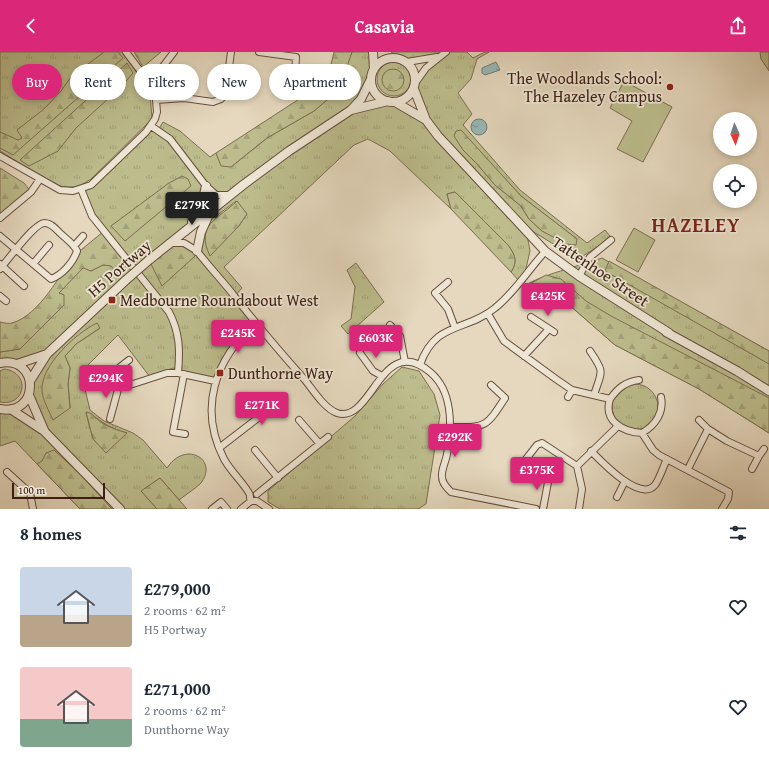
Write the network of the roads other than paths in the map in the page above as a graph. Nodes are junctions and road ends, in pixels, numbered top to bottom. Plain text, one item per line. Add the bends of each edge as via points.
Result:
1 (126, 52) edge
2 (174, 52) edge
3 (231, 52) edge
4 (259, 52) edge
5 (373, 52) edge
6 (442, 54) edge
7 (394, 55) edge
8 (407, 62) junction
9 (135, 64) edge
10 (165, 64) edge
11 (296, 64) edge
12 (374, 69) junction
13 (371, 79) junction
14 (415, 86) junction
15 (156, 100) edge
16 (198, 100) edge
17 (391, 102) junction
18 (351, 110) junction
19 (426, 120) junction
20 (151, 126) junction
21 (0, 156) edge
22 (40, 179) junction
23 (206, 186) junction
24 (81, 189) junction
25 (230, 195) junction
26 (507, 208) junction
27 (211, 209) junction
28 (0, 218) edge
29 (189, 226) junction
30 (0, 236) edge
31 (83, 236) dead end
32 (611, 240) dead end
33 (169, 243) junction
34 (50, 245) dead end
35 (74, 246) junction
36 (197, 250) junction
37 (16, 251) junction
38 (542, 255) junction
39 (33, 264) junction
40 (1, 266) edge
41 (579, 276) junction
42 (448, 282) dead end
43 (24, 286) dead end
44 (0, 296) edge
45 (6, 301) dead end
46 (488, 314) junction
47 (531, 317) dead end
48 (256, 323) junction
49 (390, 325) dead end
50 (455, 328) junction
51 (669, 333) junction
52 (590, 351) dead end
53 (360, 353) dead end
54 (47, 354) junction
55 (524, 356) junction
56 (129, 360) dead end
57 (405, 362) junction
58 (0, 363) edge
59 (17, 364) junction
60 (420, 364) junction
61 (181, 374) junction
62 (382, 376) junction
63 (103, 377) dead end
64 (639, 380) dead end
65 (30, 381) junction
66 (118, 382) junction
67 (215, 382) junction
68 (491, 385) dead end
69 (572, 390) junction
70 (769, 391) edge
71 (594, 395) junction
72 (29, 396) junction
73 (568, 397) dead end
74 (661, 397) dead end
75 (610, 399) junction
76 (272, 408) dead end
77 (0, 409) edge
78 (12, 410) junction
79 (110, 419) dead end
80 (299, 420) dead end
81 (699, 420) dead end
82 (618, 426) junction
83 (449, 427) junction
84 (708, 428) junction
85 (44, 431) junction
86 (173, 432) junction
87 (642, 433) junction
88 (185, 434) dead end
89 (166, 436) dead end
90 (328, 436) dead end
91 (319, 443) junction
92 (219, 448) junction
93 (764, 449) dead end
94 (255, 450) dead end
95 (591, 451) junction
96 (759, 456) junction
97 (526, 458) dead end
98 (667, 459) junction
99 (576, 466) junction
100 (688, 469) junction
101 (752, 469) dead end
102 (7, 472) dead end
103 (549, 477) dead end
104 (278, 478) junction
105 (624, 483) junction
106 (617, 497) dead end
107 (254, 498) junction
108 (508, 506) edge
109 (33, 509) edge
110 (120, 509) edge
111 (212, 509) edge
112 (227, 509) edge
113 (241, 509) edge
114 (269, 509) edge
115 (536, 509) edge
116 (543, 509) edge
117 (579, 509) edge
118 (722, 509) edge

1 - 9 street
2 - 10 street
3 - 16 street via 226,90 221,99 213,102
4 - 11 street via 296,57
5 - 12 street
6 - 8 street
6 - 14 street via 426,68
7 - 8 street
7 - 12 street via 384,59
8 - 14 street via 412,68
12 - 13 street
13 - 17 street via 375,93
13 - 18 street, H5 Portway via 361,99
14 - 17 street via 406,98
14 - 19 street, Tattenhoe Street
15 - 20 street via 157,112
17 - 18 street, H5 Portway
17 - 19 street, Tattenhoe Street
18 - 25 street, H5 Portway via 289,151
19 - 26 street, Tattenhoe Street via 438,136
20 - 23 street via 170,139
20 - 24 street via 91,185
21 - 22 street
22 - 24 street via 60,190
22 - 28 street via 31,192
23 - 25 street via 216,195
23 - 29 street via 202,204
24 - 61 street via 92,216 169,312 180,342
25 - 27 street, H5 Portway
26 - 38 street, Tattenhoe Street via 522,232
26 - 41 street, Tattenhoe Street via 545,251
27 - 29 street, H5 Portway
27 - 36 street via 201,232
29 - 33 street, H5 Portway
30 - 37 street
31 - 35 street
32 - 41 street via 590,257
33 - 36 street via 184,243
33 - 54 street, H5 Portway, bridge
34 - 39 street
35 - 37 street via 50,224 44,222 38,225
35 - 39 street via 77,249 76,255 58,276 51,279
36 - 48 street
37 - 39 street
37 - 40 street
38 - 46 street via 501,303
38 - 51 street, Tattenhoe Street via 627,313
40 - 43 street
41 - 51 street, Tattenhoe Street
42 - 50 street via 435,293 448,309
44 - 45 street
46 - 50 street
46 - 55 street via 504,341
47 - 55 street via 552,331
48 - 62 street via 327,406 337,413 347,413 357,407
48 - 67 street via 232,348
49 - 57 street via 400,336
50 - 60 street via 431,342
51 - 70 street, Tattenhoe Street
52 - 71 street via 601,367
53 - 62 street via 373,371
54 - 59 street, H5 Portway
54 - 65 street, H5 Portway
55 - 69 street
56 - 66 street via 120,367
57 - 60 street
57 - 62 street via 394,364
58 - 59 street
59 - 65 street via 23,368
60 - 83 street via 440,383 447,399
61 - 66 street via 167,373 133,384
61 - 67 street
61 - 86 street
63 - 66 street
64 - 75 street via 622,385
65 - 72 street
66 - 79 street
67 - 92 street via 213,422
68 - 83 street via 505,398 490,421 480,428
69 - 71 street
69 - 73 street
71 - 75 street
72 - 78 street via 19,407
72 - 85 street
74 - 87 street via 659,417
75 - 82 street via 610,418
76 - 92 street
77 - 78 street
78 - 85 street
80 - 91 street
81 - 84 street
82 - 87 street
82 - 95 street
83 - 108 street via 442,477 444,485 451,492
84 - 96 street via 727,441
84 - 100 street
85 - 110 street
86 - 88 street
86 - 89 street
87 - 98 street via 653,450
90 - 91 street
91 - 104 street
92 - 107 street via 234,475
93 - 96 street
94 - 104 street
95 - 99 street
95 - 105 street
96 - 101 street
97 - 99 street via 536,445 542,443
98 - 100 street
98 - 105 street via 655,485 650,489
99 - 117 street via 582,490
100 - 118 street via 729,492 728,500
102 - 109 street via 30,493
103 - 116 street
104 - 107 street
105 - 106 street
107 - 113 street
107 - 114 street
108 - 115 street
111 - 112 street via 219,500

